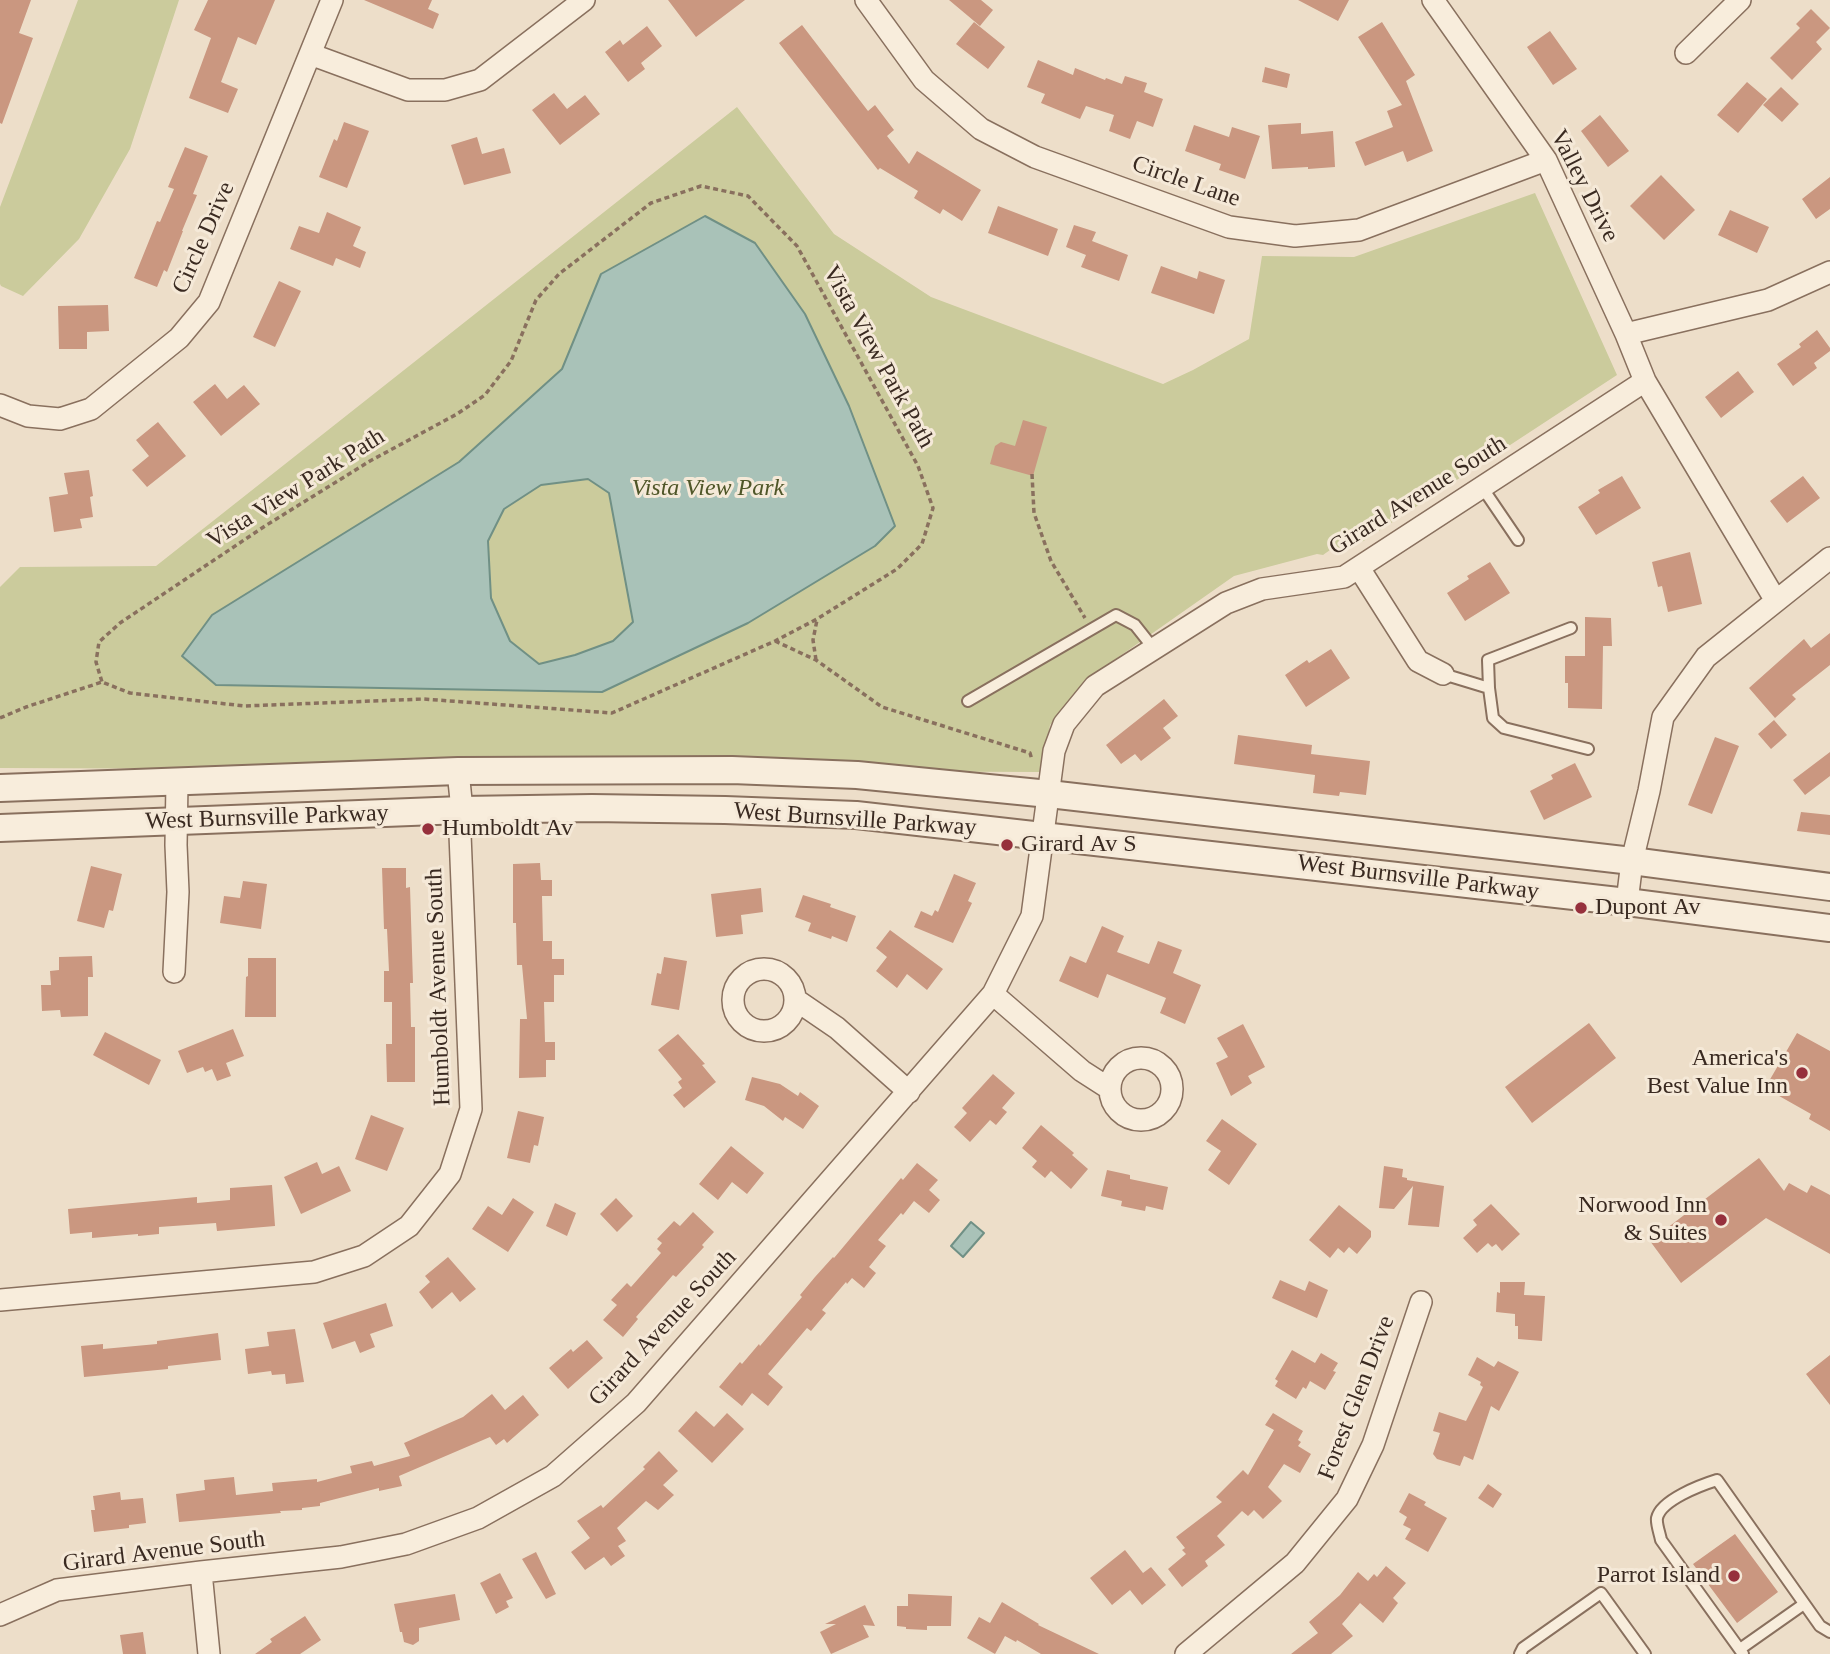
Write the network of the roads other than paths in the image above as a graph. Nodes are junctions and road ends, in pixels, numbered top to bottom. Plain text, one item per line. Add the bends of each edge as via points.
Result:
1 (332, 0) edge
2 (584, 0) edge
3 (866, 0) edge
4 (1433, 0) edge
5 (1740, 0) edge
6 (1686, 53) dead end
7 (310, 54) junction
8 (1546, 160) junction
9 (1830, 272) edge
10 (1626, 334) junction
11 (1645, 381) junction
12 (0, 405) edge
13 (1482, 487) junction
14 (1518, 540) dead end
15 (1830, 558) edge
16 (1359, 568) junction
17 (1776, 601) junction
18 (1571, 628) dead end
19 (1154, 649) junction
20 (1443, 674) joint
21 (1489, 688) junction
22 (968, 701) dead end
23 (1588, 749) dead end
24 (458, 771) junction
25 (177, 782) junction
26 (0, 788) edge
27 (1049, 794) junction
28 (462, 810) junction
29 (176, 821) junction
30 (0, 828) edge
31 (1044, 835) junction
32 (1632, 861) junction
33 (1830, 887) edge
34 (1627, 902) junction
35 (1830, 928) edge
36 (174, 972) dead end
37 (993, 993) junction
38 (796, 1000) dead end
39 (1110, 1089) dead end
40 (909, 1091) junction
41 (0, 1300) edge
42 (1421, 1302) dead end
43 (201, 1572) junction
44 (1804, 1604) junction
45 (0, 1615) edge
46 (1830, 1632) edge
47 (1741, 1652) edge
48 (209, 1654) edge
49 (1186, 1654) edge
50 (1520, 1654) edge
51 (1645, 1654) edge

1 - 7 street, Circle Drive
2 - 7 street via 480,80 445,90 408,90
3 - 8 street, Circle Lane via 924,80 981,129 1035,157 1229,227 1295,236 1359,230
4 - 8 street, Valley Drive
5 - 6 street
7 - 12 street, Circle Drive via 209,302 179,338 91,409 60,419 28,416
8 - 10 street, Valley Drive
9 - 10 street via 1768,300
10 - 11 street, Valley Drive
11 - 13 street, Girard Avenue South
11 - 17 street, Valley Drive
13 - 14 lane
13 - 16 street, Girard Avenue South
15 - 17 street
16 - 19 street, Girard Avenue South via 1344,577 1262,589 1226,603
16 - 20 street via 1418,661
17 - 32 street via 1706,657 1663,717
18 - 21 lane via 1488,660
19 - 22 lane via 1135,625 1116,614
19 - 27 street, Girard Avenue South via 1095,686 1064,724
20 - 21 lane
21 - 23 lane via 1493,718 1504,728
24 - 25 street, West Burnsville Parkway
24 - 27 street, West Burnsville Parkway via 732,770 857,775
24 - 28 street, Humboldt Avenue South
25 - 26 street, West Burnsville Parkway
25 - 29 street
27 - 31 street, Girard Avenue South
27 - 32 street, West Burnsville Parkway
28 - 29 street, West Burnsville Parkway
28 - 31 street, West Burnsville Parkway via 725,810 856,816
28 - 41 street, Humboldt Avenue South via 471,1109 450,1174 409,1226 365,1255 314,1272
29 - 30 street, West Burnsville Parkway
29 - 36 street
31 - 34 street, West Burnsville Parkway
31 - 37 street, Girard Avenue South via 1032,916
32 - 33 street, West Burnsville Parkway
32 - 34 street
34 - 35 street, West Burnsville Parkway
37 - 39 street via 1082,1071
37 - 40 street, Girard Avenue South
38 - 40 street via 837,1028
40 - 43 street, Girard Avenue South via 636,1403 553,1476 478,1518 407,1545
42 - 49 street, Forest Glen Drive via 1373,1445 1347,1499 1295,1563
43 - 45 street, Girard Avenue South via 57,1590
43 - 48 street
44 - 46 lane
44 - 47 lane
44 - 47 lane via 1717,1480 1671,1502 1657,1519 1661,1540
50 - 51 lane via 1601,1593

